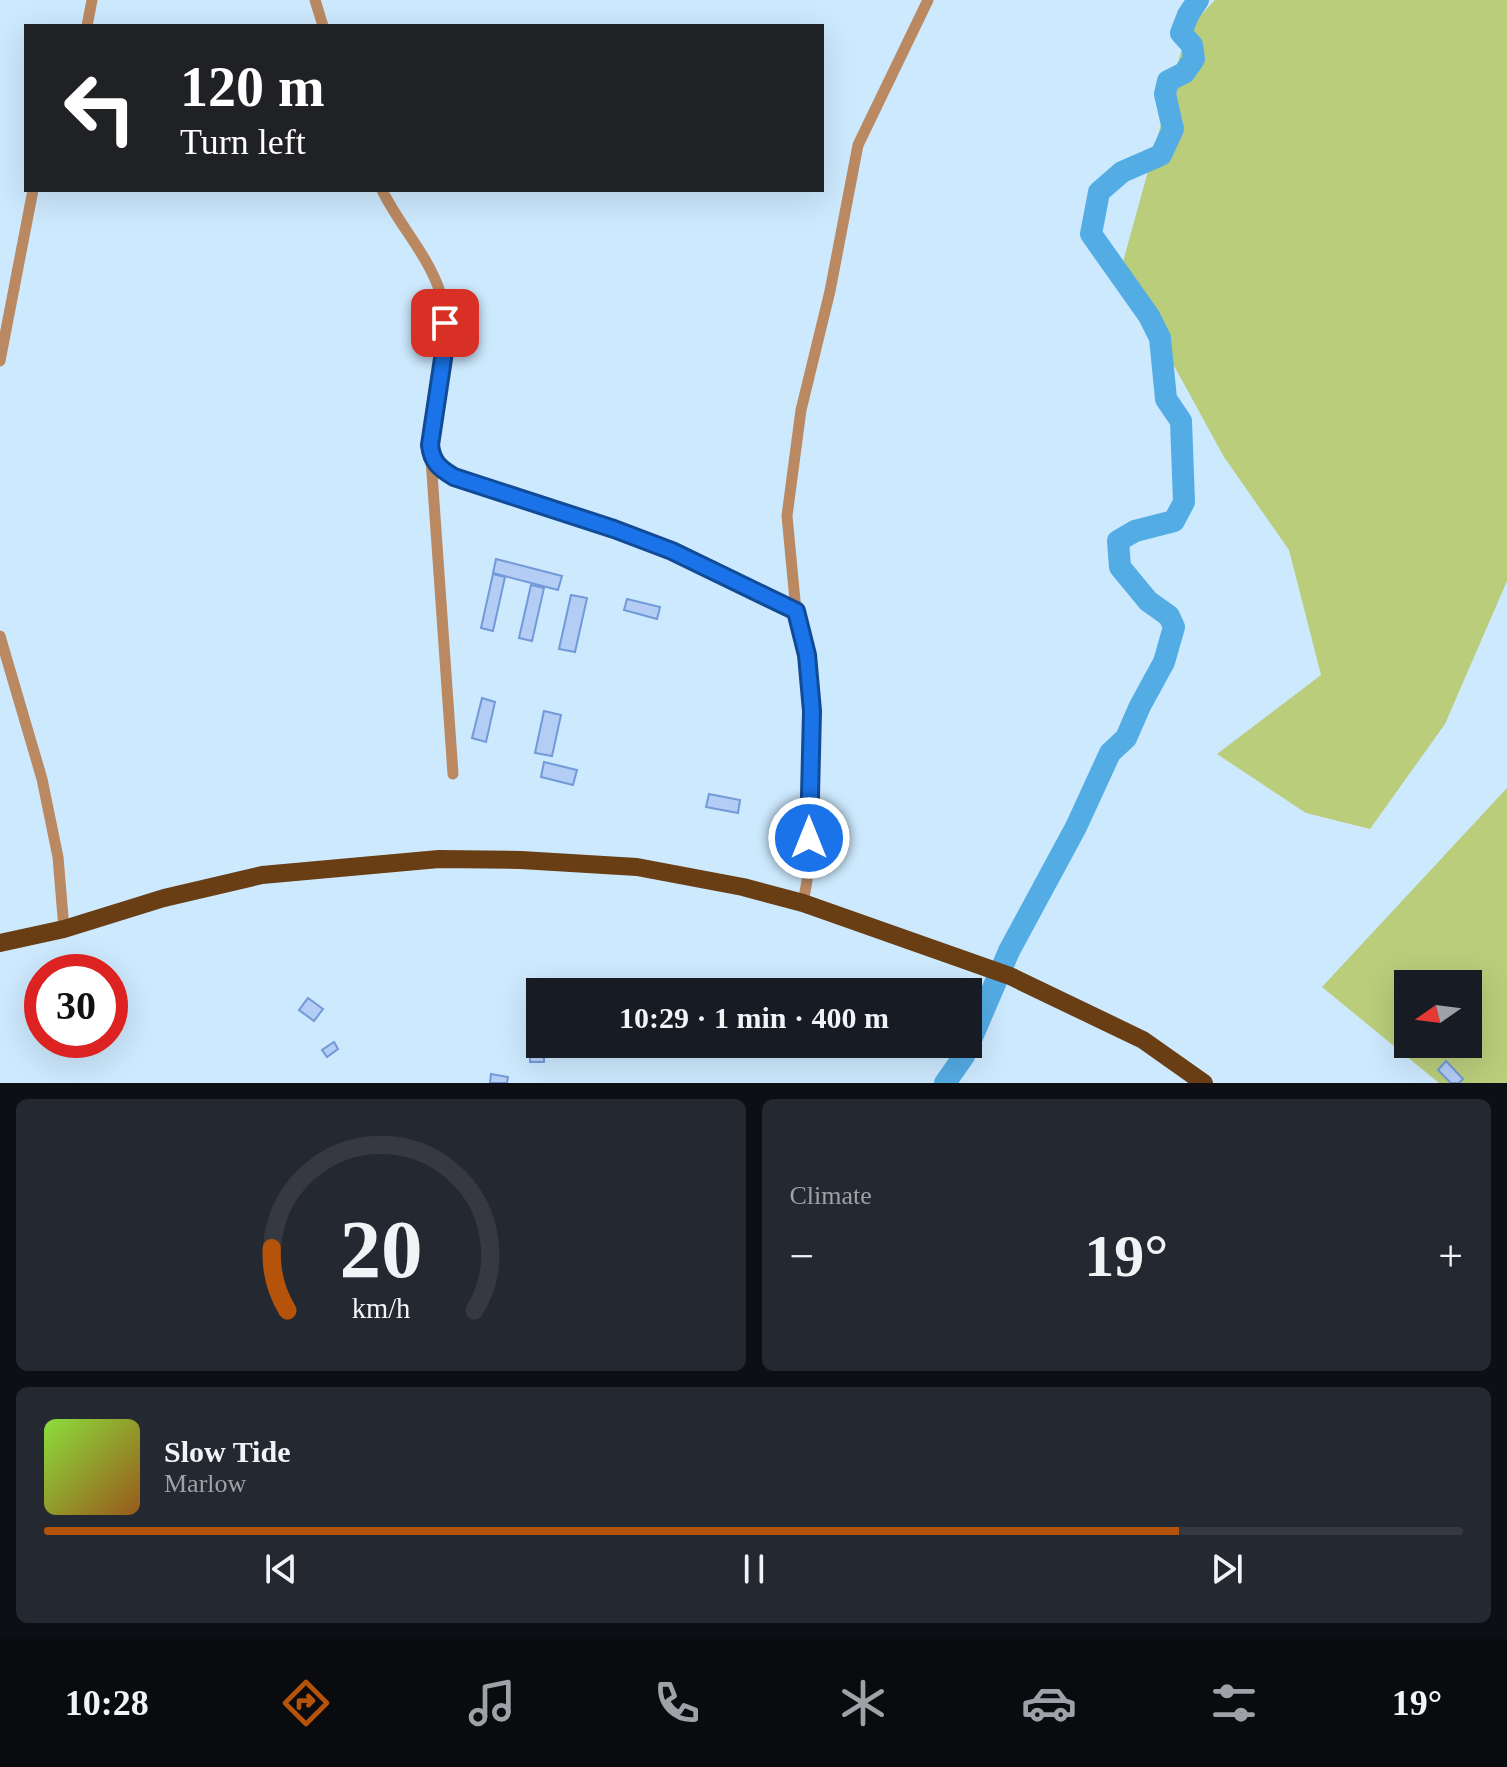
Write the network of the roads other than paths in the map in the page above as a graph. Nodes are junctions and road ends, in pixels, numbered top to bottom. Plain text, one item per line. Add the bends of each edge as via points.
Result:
1 (92, 0) edge
2 (315, 0) edge
3 (928, 0) edge
4 (87, 24) edge
5 (322, 24) edge
6 (33, 192) edge
7 (383, 192) edge
8 (0, 361) edge
9 (431, 457) junction
10 (796, 611) junction
11 (0, 636) edge
12 (6, 676) edge
13 (453, 774) dead end
14 (803, 903) junction
15 (64, 929) junction
16 (0, 943) edge
17 (1204, 1083) edge

1 - 4 street
2 - 5 street
3 - 10 street via 858,145 801,410 787,516
6 - 8 street
7 - 9 street via 441,293 444,352
9 - 10 street via 454,477 672,551
9 - 13 street
10 - 14 street via 812,711
11 - 12 street
12 - 15 street via 24,711 55,841
14 - 15 highway via 637,867 439,859 262,875
14 - 17 highway via 1010,976 1143,1040
15 - 16 highway

